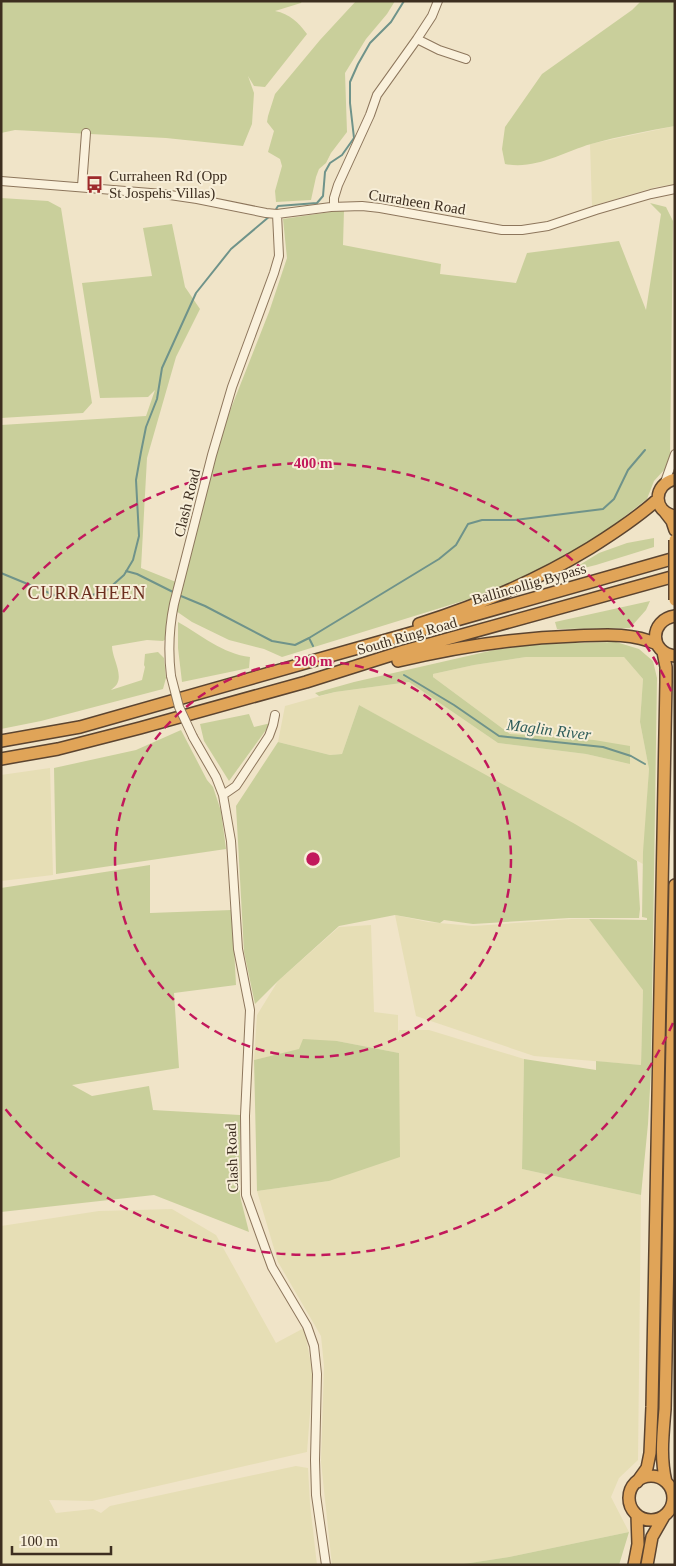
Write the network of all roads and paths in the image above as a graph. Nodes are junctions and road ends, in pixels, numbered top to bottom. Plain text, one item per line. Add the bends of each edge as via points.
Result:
1 (438, 1) edge
2 (417, 39) junction
3 (466, 59) dead end
4 (86, 133) dead end
5 (1, 181) edge
6 (82, 186) junction
7 (675, 189) edge
8 (334, 206) junction
9 (277, 214) junction
10 (675, 454) edge
11 (670, 481) edge
12 (658, 499) junction
13 (670, 514) edge
14 (675, 530) edge
15 (675, 540) edge
16 (675, 558) edge
17 (675, 576) edge
18 (675, 600) edge
19 (670, 618) edge
20 (660, 648) junction
21 (675, 656) edge
22 (304, 663) junction
23 (306, 682) junction
24 (275, 715) dead end
25 (1, 742) edge
26 (1, 759) edge
27 (223, 795) junction
28 (675, 885) edge
29 (637, 1482) junction
30 (670, 1485) edge
31 (670, 1510) edge
32 (637, 1515) junction
33 (326, 1565) edge
34 (634, 1565) edge
35 (647, 1565) edge

1 - 2 street
2 - 3 street
2 - 8 street via 377,95 338,185
4 - 6 street
5 - 6 street, Curraheen Road
6 - 9 street, Curraheen Road via 170,195
7 - 8 street, Curraheen Road via 548,226 522,230 502,230 380,208
8 - 9 street, Curraheen Road
9 - 27 street, Clash Road, bridge via 279,256 232,387 212,454 174,604 168,648 179,707
10 - 11 street via 668,476
11 - 12 highway via 658,493
12 - 13 highway
12 - 22 highway via 631,521 565,564 519,587
13 - 14 highway
15 - 18 highway, bridge
16 - 22 highway, Ballincollig Bypass
17 - 23 highway, South Ring Road via 404,651
18 - 19 highway
19 - 20 highway via 657,628 655,639
20 - 21 highway
20 - 23 highway via 645,638 622,635 521,639 431,653
20 - 29 highway via 666,667 666,682 652,1407 647,1468
22 - 25 highway via 80,727
23 - 26 highway, South Ring Road via 85,743
24 - 27 street via 268,736 253,761 236,786
27 - 33 street, Clash Road via 232,841 238,949 250,1010 244,1116 246,1195 272,1267 307,1326 314,1346 318,1374 316,1495
28 - 30 highway via 662,1455 662,1467
29 - 30 highway via 648,1477
29 - 32 highway via 629,1498
30 - 31 highway via 673,1497
31 - 32 highway via 658,1519 643,1519
31 - 35 highway via 652,1537
32 - 34 highway via 638,1544

